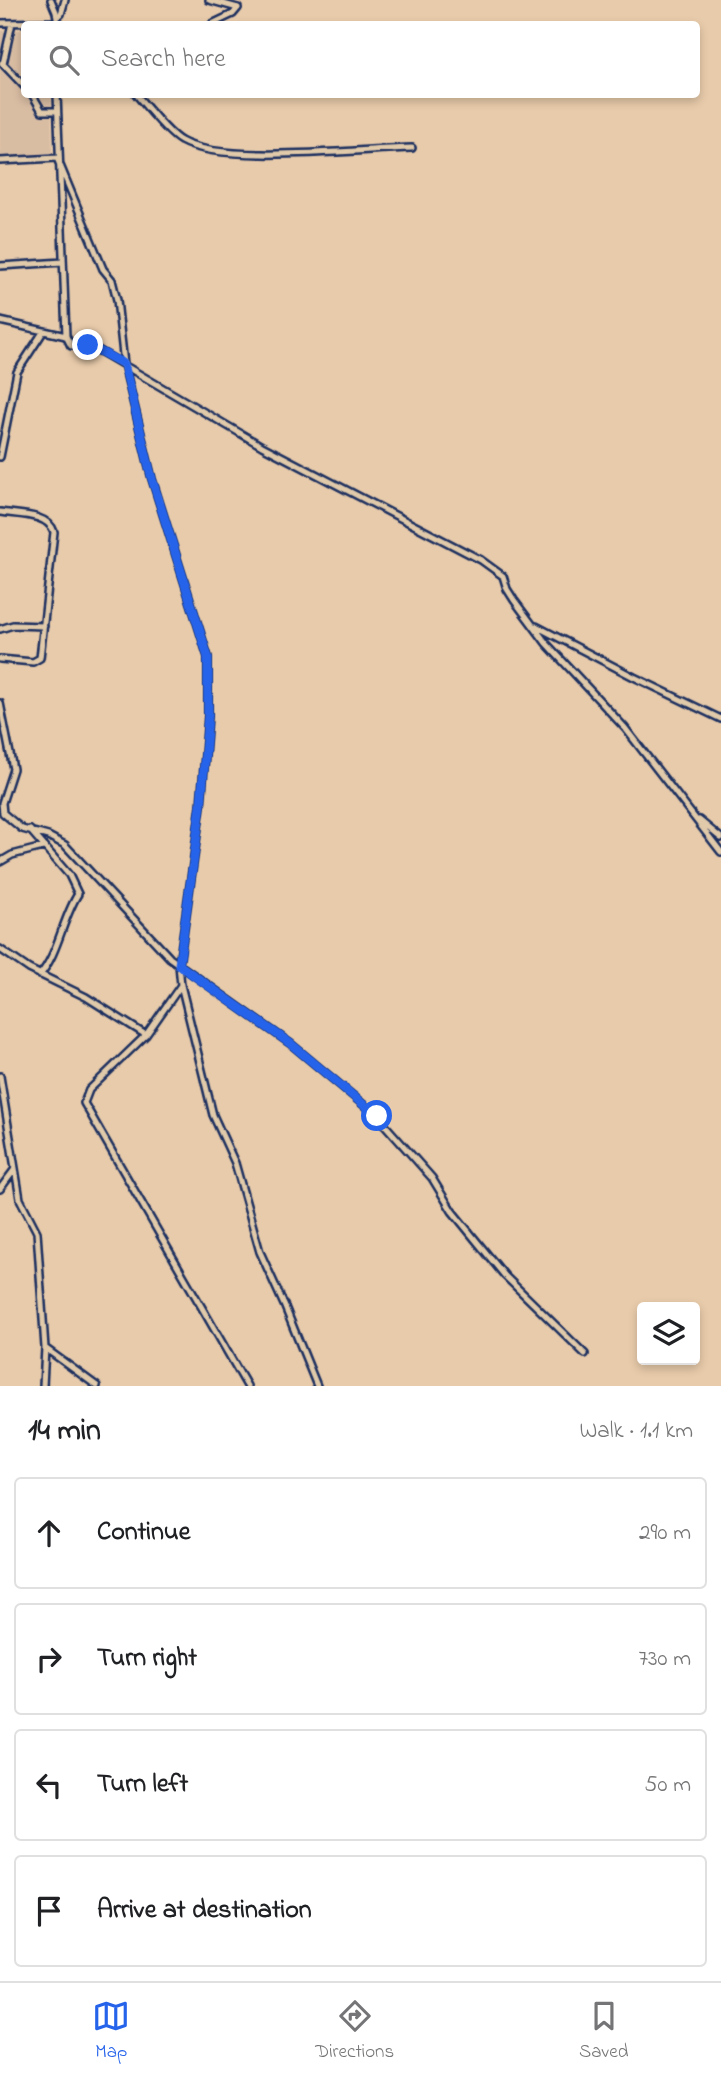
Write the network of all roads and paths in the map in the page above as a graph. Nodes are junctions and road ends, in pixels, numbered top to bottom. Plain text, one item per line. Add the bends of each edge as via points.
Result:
1 (51, 0) edge
2 (65, 0) edge
3 (209, 0) edge
4 (58, 21) edge
5 (218, 21) edge
6 (0, 23) edge
7 (12, 23) junction
8 (21, 23) edge
9 (1, 62) edge
10 (21, 83) edge
11 (34, 98) edge
12 (57, 98) edge
13 (140, 98) edge
14 (57, 111) junction
15 (412, 148) dead end
16 (57, 159) junction
17 (0, 161) edge
18 (63, 262) junction
19 (0, 265) edge
20 (0, 321) edge
21 (43, 332) junction
22 (65, 336) junction
23 (124, 364) junction
24 (0, 457) edge
25 (0, 512) edge
26 (534, 625) junction
27 (44, 626) junction
28 (0, 629) edge
29 (0, 660) edge
30 (0, 704) edge
31 (721, 719) edge
32 (9, 750) junction
33 (0, 752) edge
34 (1, 813) edge
35 (691, 813) junction
36 (30, 830) junction
37 (721, 838) edge
38 (43, 847) junction
39 (721, 852) edge
40 (0, 862) edge
41 (0, 949) edge
42 (179, 965) junction
43 (40, 975) junction
44 (181, 985) junction
45 (146, 1035) junction
46 (0, 1076) edge
47 (15, 1170) junction
48 (0, 1189) edge
49 (45, 1348) junction
50 (585, 1354) dead end
51 (43, 1386) edge
52 (97, 1386) edge
53 (247, 1386) edge
54 (317, 1386) edge

1 - 4 street
2 - 4 street
3 - 5 street via 238,8
6 - 7 street
7 - 8 street
7 - 9 street
9 - 10 street
11 - 14 street via 42,111
12 - 14 street
13 - 15 street via 180,141 211,151 269,154
14 - 16 street
16 - 17 street
16 - 18 street
16 - 23 street via 103,269 112,280
18 - 19 street
18 - 22 street
20 - 21 street
21 - 22 street
21 - 24 street via 17,372
22 - 23 street via 71,346 88,345
23 - 26 street via 262,446 481,560 503,576 507,589
23 - 42 street via 152,479 208,657 201,806
25 - 27 street via 43,519 53,528
26 - 31 street
26 - 35 street via 625,727
27 - 28 street
27 - 29 street via 37,661
30 - 32 street
32 - 33 street
32 - 34 street via 13,769
34 - 36 street
35 - 37 street
35 - 39 street
36 - 38 street
36 - 42 street via 72,851
38 - 40 street
38 - 43 street via 69,874 78,894
41 - 43 street
42 - 44 street
42 - 50 street via 291,1044 377,1116 432,1178 457,1219 506,1276
43 - 45 street via 86,997
44 - 45 street
44 - 54 street via 213,1115 235,1163 260,1252
45 - 53 street via 89,1090 84,1103
46 - 47 street
47 - 48 street
47 - 49 street via 20,1199 37,1232
49 - 51 street
49 - 52 street

